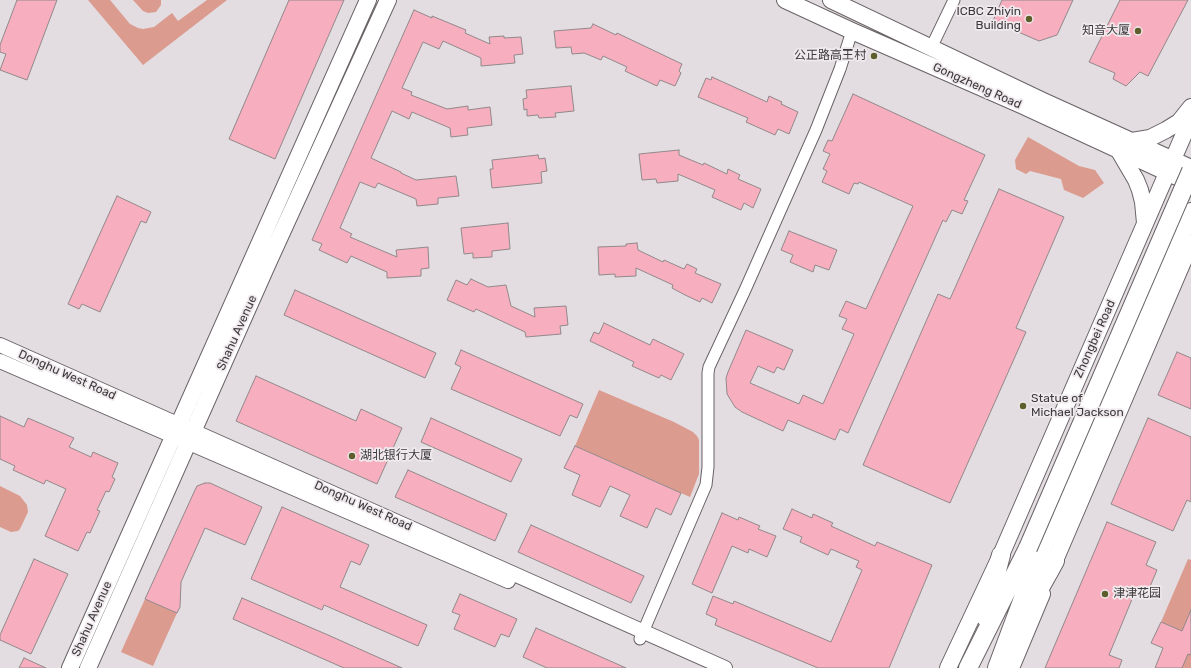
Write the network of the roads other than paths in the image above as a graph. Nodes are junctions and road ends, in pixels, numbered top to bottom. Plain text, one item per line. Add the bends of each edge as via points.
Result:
1 (368, 0) edge
2 (388, 0) edge
3 (785, 0) edge
4 (831, 0) edge
5 (954, 0) edge
6 (852, 31) junction
7 (931, 48) junction
8 (1191, 107) edge
9 (1191, 118) edge
10 (1132, 141) junction
11 (1119, 151) junction
12 (1170, 166) junction
13 (1191, 168) edge
14 (1191, 171) edge
15 (1191, 184) edge
16 (1191, 212) edge
17 (1145, 225) junction
18 (1190, 250) edge
19 (0, 345) edge
20 (0, 361) edge
21 (183, 433) junction
22 (1041, 554) junction
23 (1001, 555) junction
24 (642, 635) junction
25 (976, 650) junction
26 (1003, 665) edge
27 (70, 668) edge
28 (88, 668) edge
29 (706, 668) edge
30 (725, 668) edge
31 (948, 668) edge
32 (968, 668) edge

1 - 21 main road, Shahu Avenue
2 - 21 main road, Shahu Avenue
3 - 6 main road, Gongzheng Road
4 - 7 main road, Gongzheng Road
5 - 7 street
6 - 11 main road, Gongzheng Road
6 - 24 street via 816,130 709,367 706,485
7 - 10 main road, Gongzheng Road
8 - 10 main road via 1179,122 1166,130 1150,138
9 - 12 main road, Zhongbei Road
10 - 12 main road, Gongzheng Road
11 - 12 main road, Gongzheng Road
11 - 17 main road via 1140,190
12 - 13 main road, Gongzheng Road
12 - 15 main road
12 - 17 main road, Zhongbei Road
14 - 22 main road, Zhongbei Road, bridge
16 - 22 main road, Zhongbei Road
17 - 23 main road, Zhongbei Road
18 - 22 main road, Zhongbei Road
19 - 21 street, Donghu West Road
20 - 21 street, Donghu West Road
21 - 24 street, Donghu West Road
21 - 27 main road, Shahu Avenue
21 - 28 main road, Shahu Avenue
22 - 25 main road, Zhongbei Road
22 - 26 main road, Zhongbei Road
23 - 25 main road
23 - 31 main road, Zhongbei Road
24 - 29 street, Donghu West Road
24 - 30 street, Donghu West Road
25 - 32 main road, Zhongbei Road

